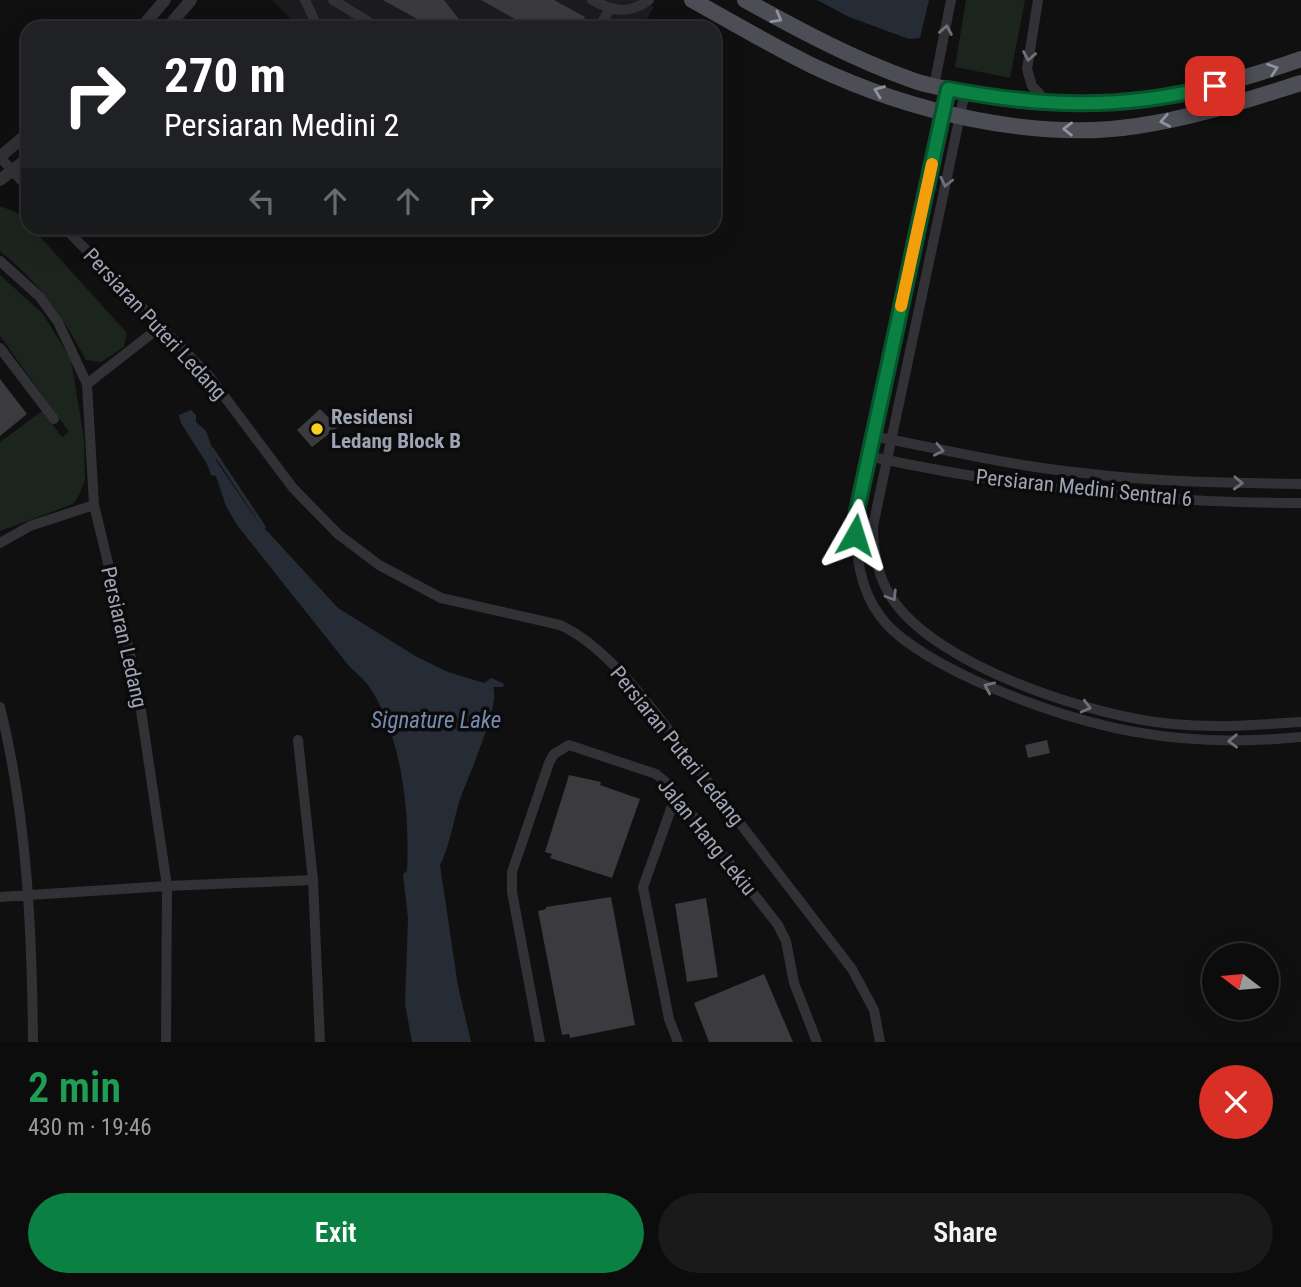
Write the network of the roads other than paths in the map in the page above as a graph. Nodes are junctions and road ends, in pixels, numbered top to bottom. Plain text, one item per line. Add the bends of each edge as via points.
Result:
1 (165, 0) edge
2 (191, 0) edge
3 (305, 0) edge
4 (333, 0) edge
5 (592, 0) edge
6 (649, 0) edge
7 (692, 0) edge
8 (745, 0) edge
9 (951, 0) edge
10 (1038, 0) edge
11 (610, 9) junction
12 (147, 21) edge
13 (173, 21) edge
14 (315, 21) edge
15 (368, 21) edge
16 (602, 21) edge
17 (1301, 59) edge
18 (1301, 83) edge
19 (941, 87) junction
20 (965, 92) junction
21 (1048, 104) junction
22 (944, 112) junction
23 (961, 116) junction
24 (21, 139) edge
25 (0, 157) edge
26 (21, 164) edge
27 (12, 172) junction
28 (0, 180) edge
29 (21, 181) edge
30 (72, 235) edge
31 (0, 261) edge
32 (160, 327) junction
33 (0, 348) edge
34 (86, 384) junction
35 (54, 419) dead end
36 (872, 436) junction
37 (890, 440) junction
38 (869, 456) junction
39 (886, 460) junction
40 (1301, 484) edge
41 (1301, 503) edge
42 (94, 505) junction
43 (0, 542) edge
44 (0, 707) edge
45 (1301, 722) edge
46 (1301, 737) edge
47 (298, 740) dead end
48 (676, 795) junction
49 (313, 880) junction
50 (167, 886) junction
51 (27, 896) junction
52 (0, 897) edge
53 (33, 1042) edge
54 (166, 1042) edge
55 (320, 1042) edge
56 (540, 1042) edge
57 (678, 1042) edge
58 (817, 1042) edge
59 (880, 1042) edge

1 - 12 street
2 - 13 street
3 - 14 street
4 - 15 street
5 - 11 street
6 - 11 street via 632,9
22 -> 7 main road via 814,66
8 -> 19 main road via 836,50
19 -> 9 street
10 -> 21 street via 1027,69 1032,86
11 - 16 street
21 -> 17 main road via 1136,102 1208,88
18 -> 23 main road via 1199,114 1136,127 1066,130
19 - 20 main road
19 - 22 street
20 - 21 main road
20 - 23 street
22 - 23 main road
22 - 36 street
23 -> 37 street
24 - 25 street
25 - 27 street
26 - 27 street
27 - 28 street
27 - 29 street
30 - 32 street, Persiaran Puteri Ledang
31 - 34 street, Persiaran Ledang via 40,297 58,321
32 - 34 street
32 - 59 street, Persiaran Puteri Ledang via 209,376 293,488 338,534 379,565 441,598 560,625 578,633 602,654 651,708 852,969 874,1010
33 - 35 street
34 - 42 street, Persiaran Ledang
36 - 37 street, Persiaran Medini Sentral 6
36 - 38 street
37 - 39 street
37 -> 40 street, Persiaran Medini Sentral 6 via 1081,473 1166,481
38 - 39 street, Persiaran Medini Sentral 6
46 -> 38 street via 1218,742 1123,731 1031,705 946,667 889,626 861,575 855,520
39 - 41 street, Persiaran Medini Sentral 6 via 1078,491
39 -> 45 street via 873,526 878,572 905,616 955,653 1037,691 1128,718 1217,726
42 - 43 street
42 - 50 street, Persiaran Ledang via 137,683
44 - 51 street via 14,763
47 - 49 street
48 - 56 street, Jalan Hang Lekiu via 656,774 580,747 562,748 549,763 512,872
48 - 57 street via 643,887 669,1019
48 - 58 street, Jalan Hang Lekiu via 778,925
49 - 50 street
49 - 55 street
50 - 51 street
50 - 54 street, Persiaran Ledang
51 - 52 street
51 - 53 street

